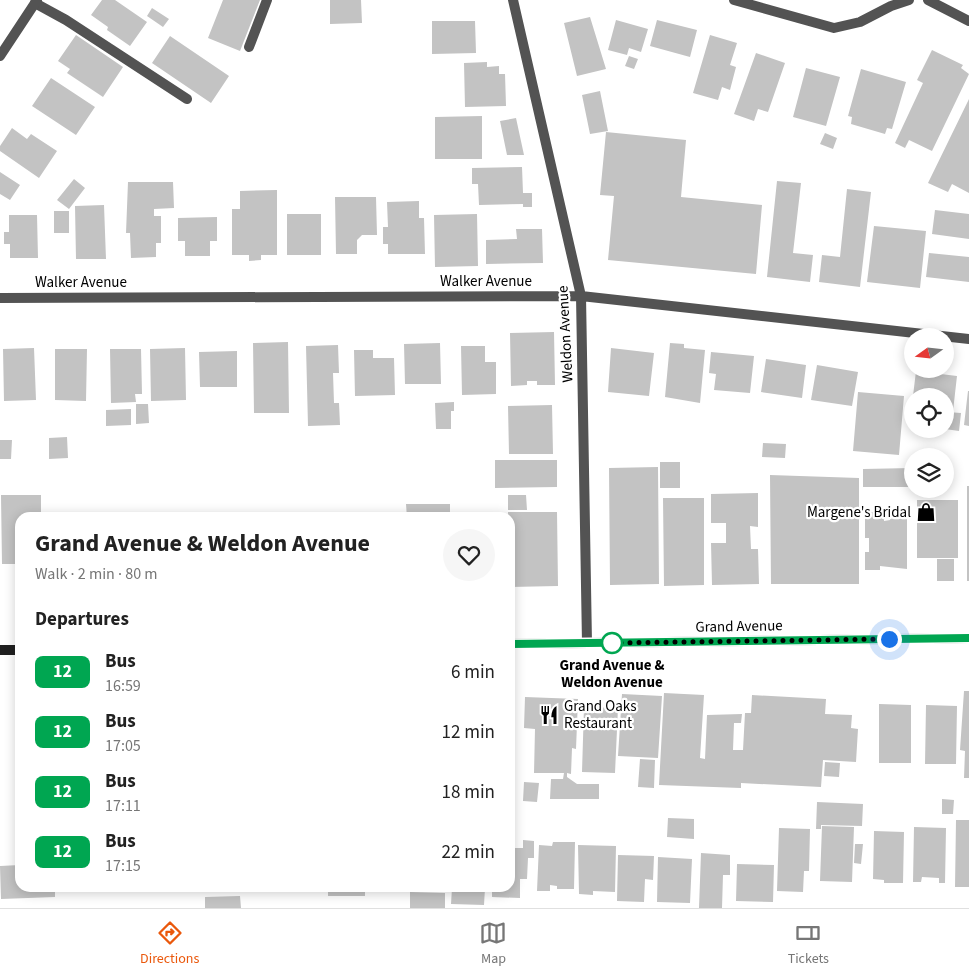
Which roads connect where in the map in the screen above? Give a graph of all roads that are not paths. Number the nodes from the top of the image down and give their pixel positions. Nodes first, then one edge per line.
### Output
1 (267, 0) edge
2 (514, 0) edge
3 (734, 0) edge
4 (909, 0) edge
5 (928, 0) edge
6 (36, 2) edge
7 (892, 3) edge
8 (969, 21) edge
9 (249, 47) dead end
10 (0, 56) edge
11 (187, 99) dead end
12 (581, 296) junction
13 (0, 298) edge
14 (969, 339) edge
15 (969, 638) edge
16 (587, 643) junction
17 (515, 644) edge
18 (0, 650) edge
19 (15, 650) edge

1 - 9 street
2 - 12 street, Weldon Avenue
3 - 7 street
4 - 7 street
5 - 8 street
6 - 10 street
6 - 11 street
12 - 13 street, Walker Avenue
12 - 14 street, Walker Avenue
12 - 16 street, Weldon Avenue
15 - 16 main road, Grand Avenue
16 - 17 main road, Grand Avenue
18 - 19 main road

